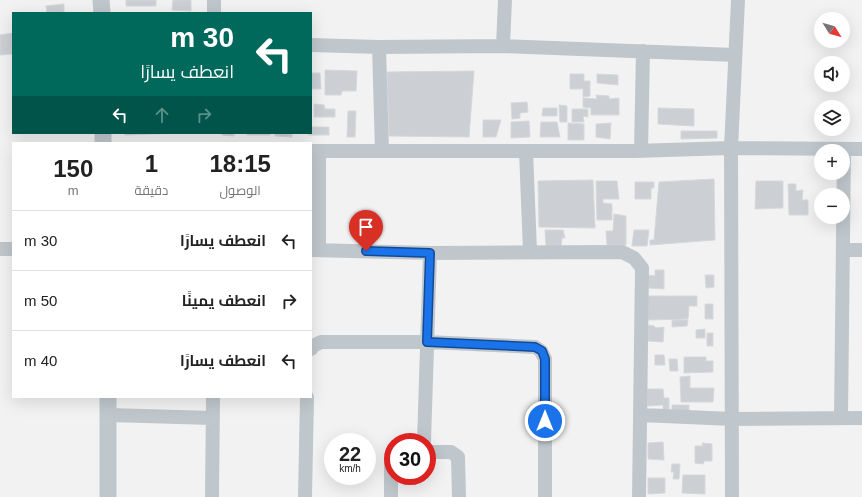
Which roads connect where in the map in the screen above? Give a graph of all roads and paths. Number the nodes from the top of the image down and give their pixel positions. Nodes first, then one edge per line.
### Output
1 (102, 0) edge
2 (214, 0) edge
3 (505, 0) edge
4 (738, 0) edge
5 (102, 12) edge
6 (214, 12) edge
7 (312, 45) edge
8 (503, 46) junction
9 (379, 47) junction
10 (643, 52) junction
11 (736, 55) junction
12 (731, 148) junction
13 (814, 149) edge
14 (850, 149) edge
15 (862, 149) edge
16 (315, 151) edge
17 (382, 151) junction
18 (526, 151) junction
19 (641, 151) junction
20 (844, 180) edge
21 (0, 249) edge
22 (12, 249) edge
23 (315, 249) edge
24 (843, 250) junction
25 (862, 250) edge
26 (530, 251) junction
27 (430, 253) junction
28 (427, 342) junction
29 (312, 348) edge
30 (108, 398) edge
31 (213, 398) edge
32 (308, 398) edge
33 (108, 415) junction
34 (641, 415) junction
35 (213, 418) junction
36 (842, 418) junction
37 (862, 418) edge
38 (732, 419) junction
39 (424, 433) edge
40 (436, 452) edge
41 (391, 485) edge
42 (108, 497) edge
43 (212, 497) edge
44 (305, 497) edge
45 (391, 497) edge
46 (459, 497) edge
47 (545, 497) edge
48 (639, 497) edge
49 (732, 497) edge

1 - 5 street
2 - 6 street
3 - 8 street
4 - 11 street
7 - 9 street
8 - 9 street
8 - 10 street
9 - 17 street
10 - 11 street
10 - 19 street
11 - 12 street
12 - 13 street
12 - 19 street
12 - 38 street
14 - 15 street
16 - 17 street
16 - 23 street
17 - 18 street
18 - 19 street
18 - 26 street
20 - 24 street
21 - 22 street
23 - 27 street
24 - 25 street
24 - 36 street
26 - 27 street
26 - 34 street
27 - 28 street
28 - 29 street
28 - 39 street
28 - 47 street
30 - 33 street
31 - 35 street
32 - 44 street
33 - 35 street
33 - 42 street
34 - 38 street
34 - 48 street
35 - 43 street
36 - 37 street
36 - 38 street
38 - 49 street
40 - 46 street
41 - 45 street

